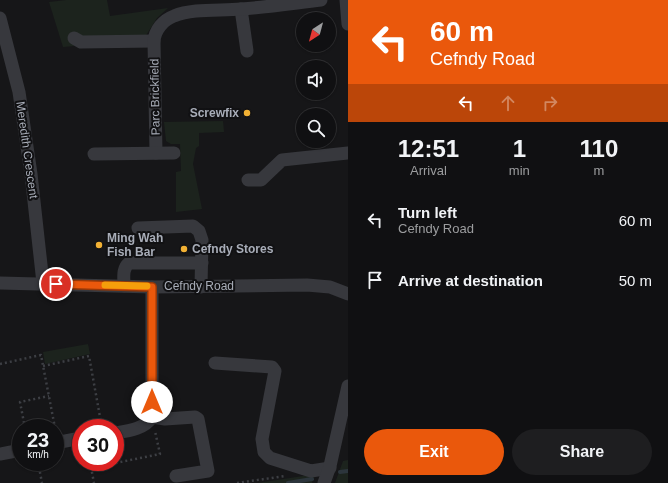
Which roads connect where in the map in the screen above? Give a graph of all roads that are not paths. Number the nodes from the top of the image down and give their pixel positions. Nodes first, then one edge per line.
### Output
1 (321, 0) edge
2 (346, 0) edge
3 (241, 9) junction
4 (0, 18) edge
5 (348, 24) edge
6 (74, 38) dead end
7 (154, 41) junction
8 (246, 50) dead end
9 (156, 153) junction
10 (174, 153) dead end
11 (348, 153) edge
12 (94, 154) dead end
13 (248, 180) dead end
14 (138, 228) dead end
15 (202, 263) junction
16 (0, 283) edge
17 (43, 283) junction
18 (124, 286) junction
19 (152, 287) junction
20 (201, 287) junction
21 (348, 294) edge
22 (216, 363) dead end
23 (348, 386) edge
24 (152, 417) junction
25 (124, 431) edge
26 (12, 452) edge
27 (0, 454) edge
28 (330, 468) junction
29 (176, 476) dead end
30 (324, 483) edge

1 - 3 street, Parc Brickfield
2 - 5 street
3 - 7 street, Parc Brickfield
3 - 8 street
4 - 17 street, Meredith Crescent
6 - 7 street, Parc Brickfield
7 - 9 street, Parc Brickfield
9 - 10 street, Parc Brickfield
9 - 12 street, Parc Brickfield
11 - 13 street
14 - 15 street
15 - 18 street
15 - 20 street
16 - 17 street, Cefndy Road
17 - 18 street, Cefndy Road
18 - 19 street, Cefndy Road
19 - 20 street, Cefndy Road
19 - 24 street
20 - 21 street, Cefndy Road
22 - 28 street
23 - 28 street
24 - 25 street
24 - 29 street
26 - 27 street
28 - 30 street

